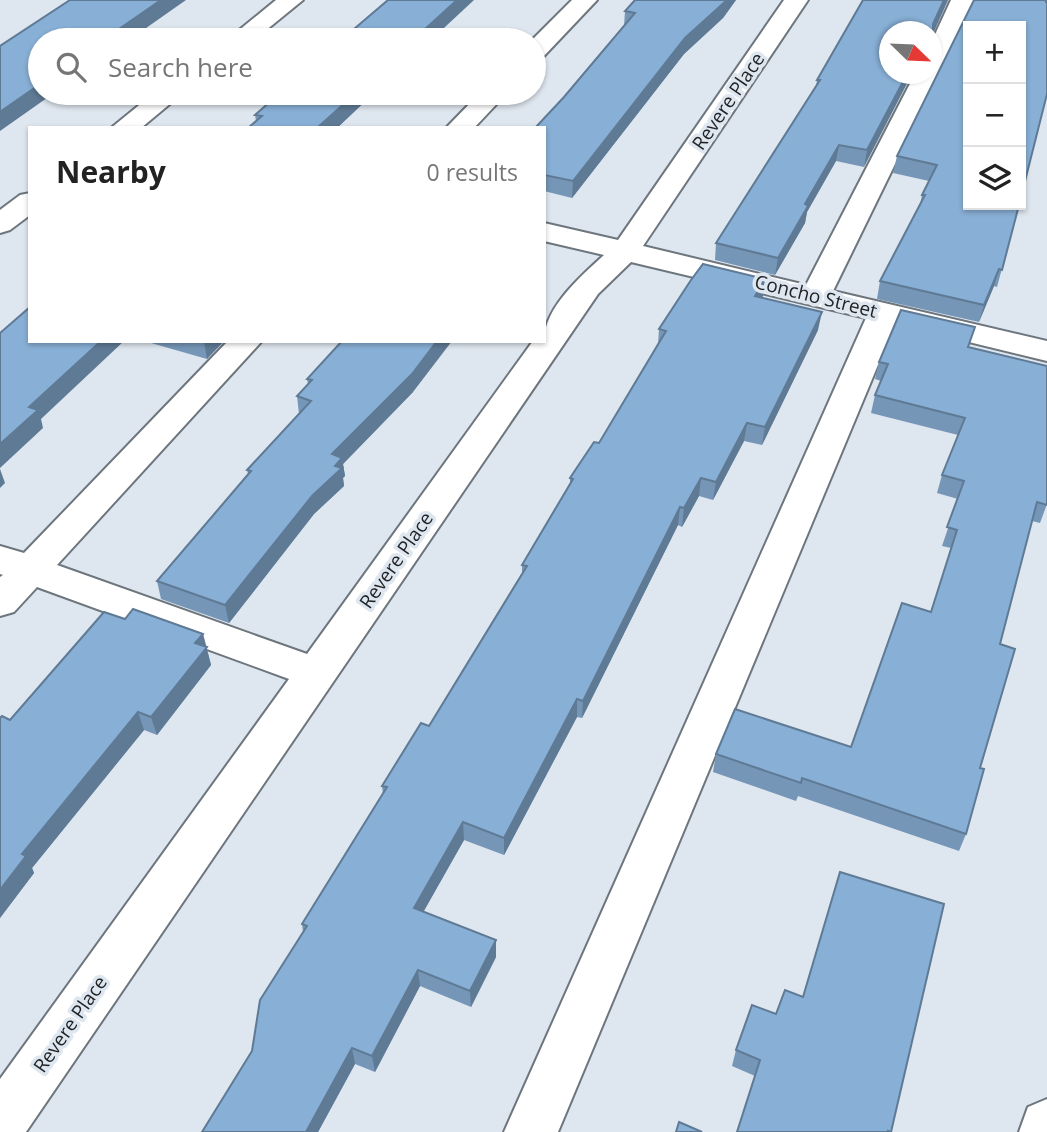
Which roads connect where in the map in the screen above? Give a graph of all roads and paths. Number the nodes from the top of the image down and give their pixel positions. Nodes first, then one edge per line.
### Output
1 (291, 0) edge
2 (585, 0) edge
3 (796, 0) edge
4 (962, 0) edge
5 (255, 28) edge
6 (546, 40) edge
7 (942, 44) edge
8 (923, 84) edge
9 (154, 105) edge
10 (482, 105) edge
11 (127, 126) edge
12 (461, 126) edge
13 (28, 203) edge
14 (0, 224) edge
15 (546, 232) edge
16 (626, 250) junction
17 (816, 296) junction
18 (884, 312) junction
19 (244, 343) edge
20 (1047, 351) edge
21 (15, 564) edge
22 (0, 602) edge
23 (316, 673) junction
24 (0, 1124) edge
25 (1047, 1126) edge
26 (531, 1132) edge
27 (1046, 1132) edge

1 - 5 street
2 - 6 street
3 - 16 street, Revere Place
4 - 7 street
8 - 17 street
9 - 11 street
10 - 12 street
13 - 14 street
15 - 16 street, Concho Street
16 - 17 street, Concho Street
16 - 23 street, Revere Place
17 - 18 street, Concho Street
18 - 20 street, Concho Street
18 - 26 street
19 - 21 street
21 - 22 street
21 - 23 street
23 - 24 street, Revere Place
25 - 27 street

